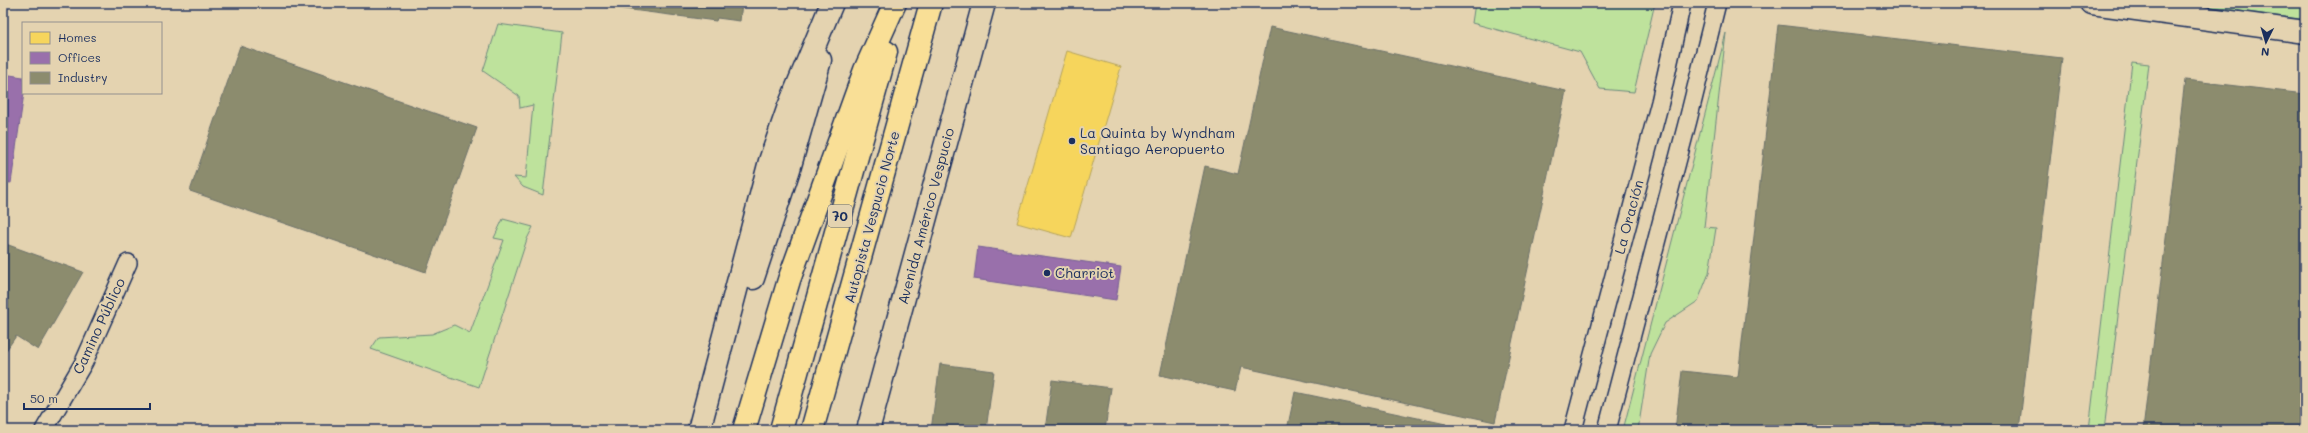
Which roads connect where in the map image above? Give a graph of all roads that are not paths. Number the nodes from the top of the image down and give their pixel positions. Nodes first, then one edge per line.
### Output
1 (833, 3) edge
2 (895, 3) edge
3 (899, 3) edge
4 (931, 3) edge
5 (984, 3) edge
6 (1682, 3) edge
7 (1717, 3) edge
8 (2092, 3) edge
9 (2305, 32) edge
10 (128, 263) dead end
11 (44, 430) edge
12 (699, 430) edge
13 (744, 430) edge
14 (781, 430) edge
15 (812, 430) edge
16 (868, 430) edge
17 (1573, 430) edge
18 (1607, 430) edge

1 - 12 street
2 - 13 highway
3 - 14 highway, 70
4 - 15 highway, Autopista Vespucio Norte / 70
5 - 16 street, Avenida Américo Vespucio
6 - 17 street, La Oración
7 - 18 street
8 - 9 street
10 - 11 street, Camino Público

